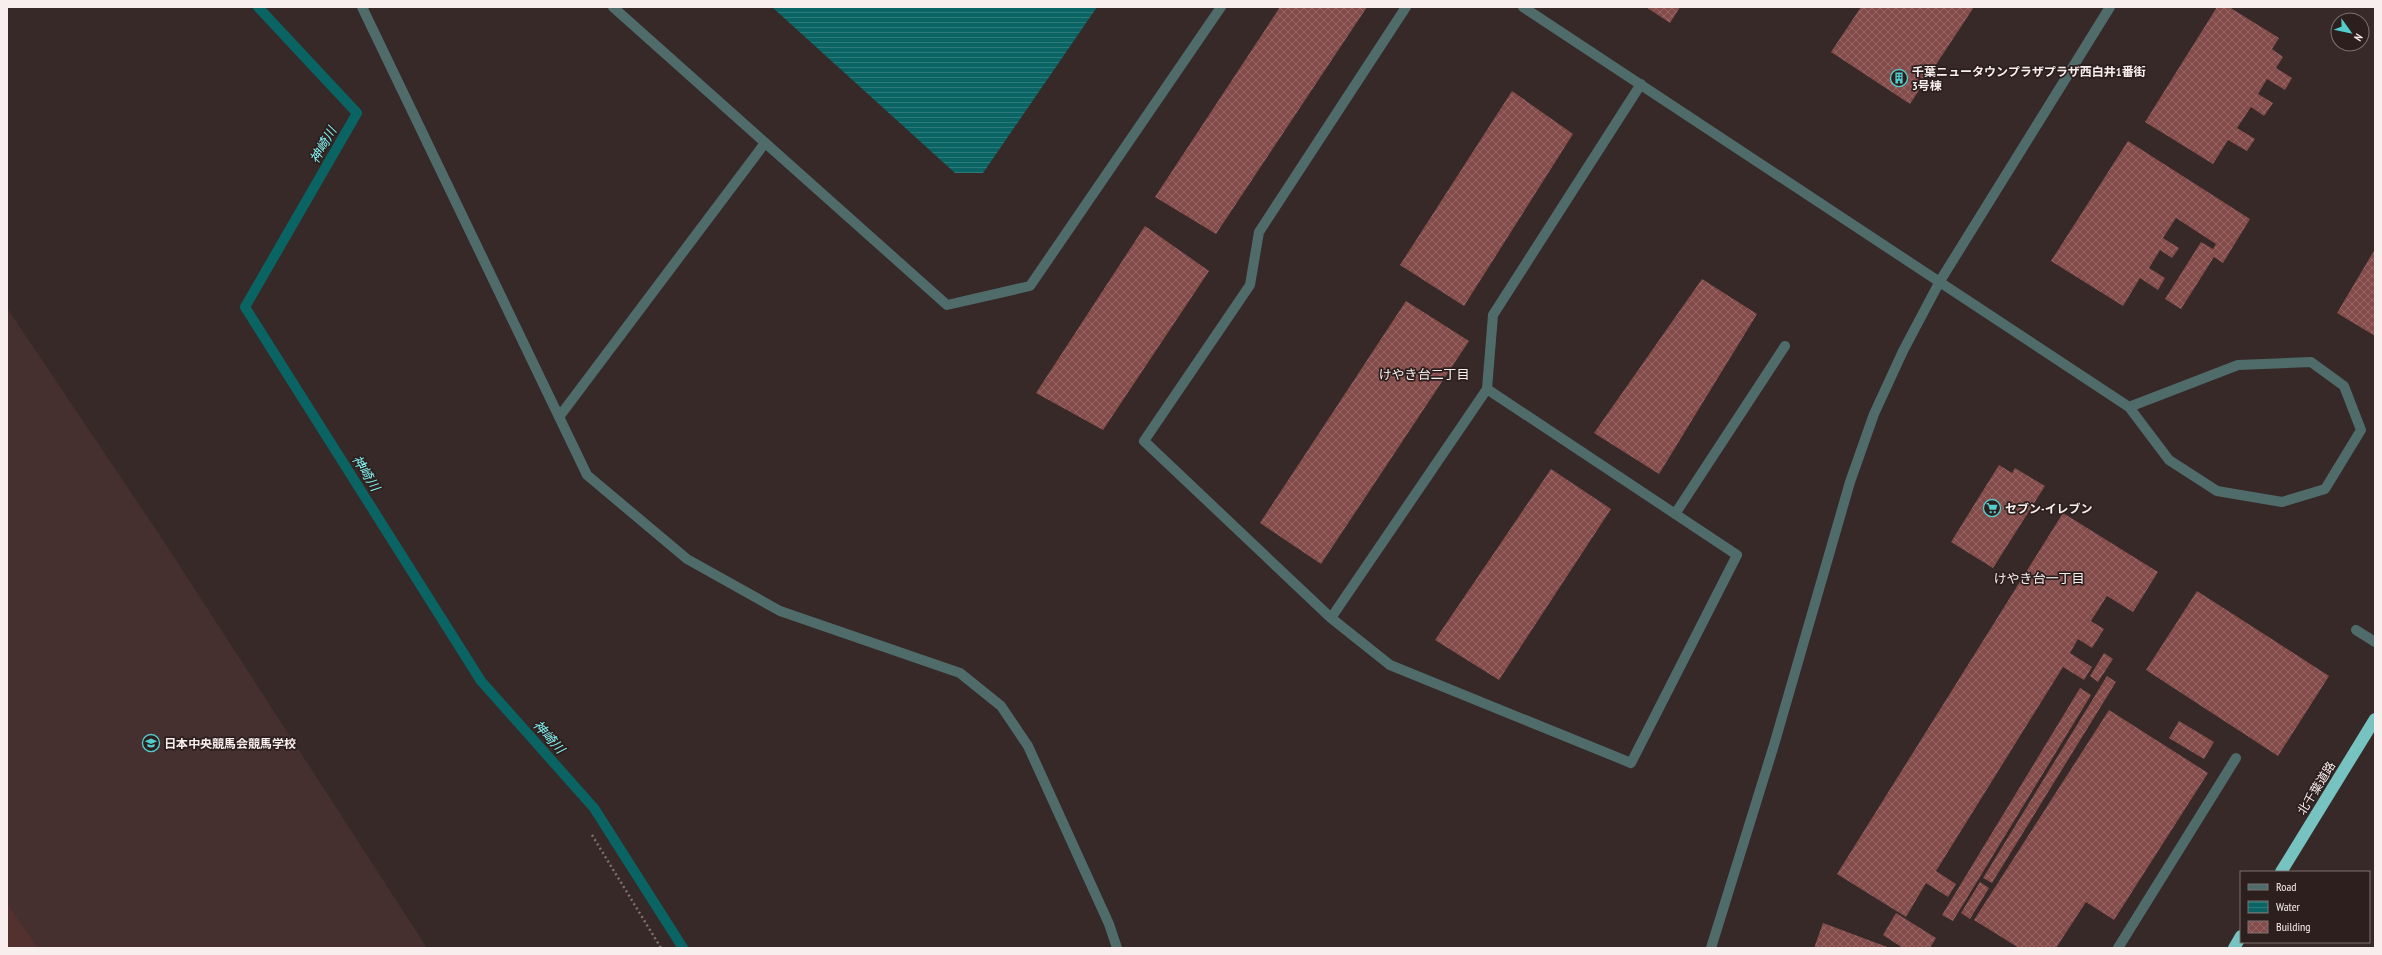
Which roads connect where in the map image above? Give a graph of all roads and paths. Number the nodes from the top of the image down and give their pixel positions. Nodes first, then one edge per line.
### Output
1 (362, 7) edge
2 (613, 7) edge
3 (1221, 7) edge
4 (1406, 7) edge
5 (1523, 7) edge
6 (2110, 7) edge
7 (1641, 84) junction
8 (765, 143) junction
9 (1940, 281) junction
10 (1785, 346) dead end
11 (1487, 390) junction
12 (2130, 407) junction
13 (559, 417) junction
14 (1675, 514) junction
15 (1331, 618) junction
16 (2356, 630) dead end
17 (2375, 642) edge
18 (2375, 718) edge
19 (2236, 758) dead end
20 (592, 835) dead end
21 (2282, 871) edge
22 (2240, 938) edge
23 (661, 948) edge
24 (1117, 948) edge
25 (1711, 948) edge
26 (2118, 948) edge
27 (2234, 948) edge

1 - 13 street
2 - 8 street
3 - 8 street
4 - 15 street
5 - 7 street
6 - 9 street
7 - 9 street
7 - 11 street
8 - 13 street
9 - 12 street
9 - 25 street
10 - 14 street
11 - 14 street
11 - 15 street
12 - 12 street
13 - 24 street
14 - 15 street
16 - 17 street
18 - 21 highway, 北千葉道路
19 - 26 street
20 - 23 path
22 - 27 highway

